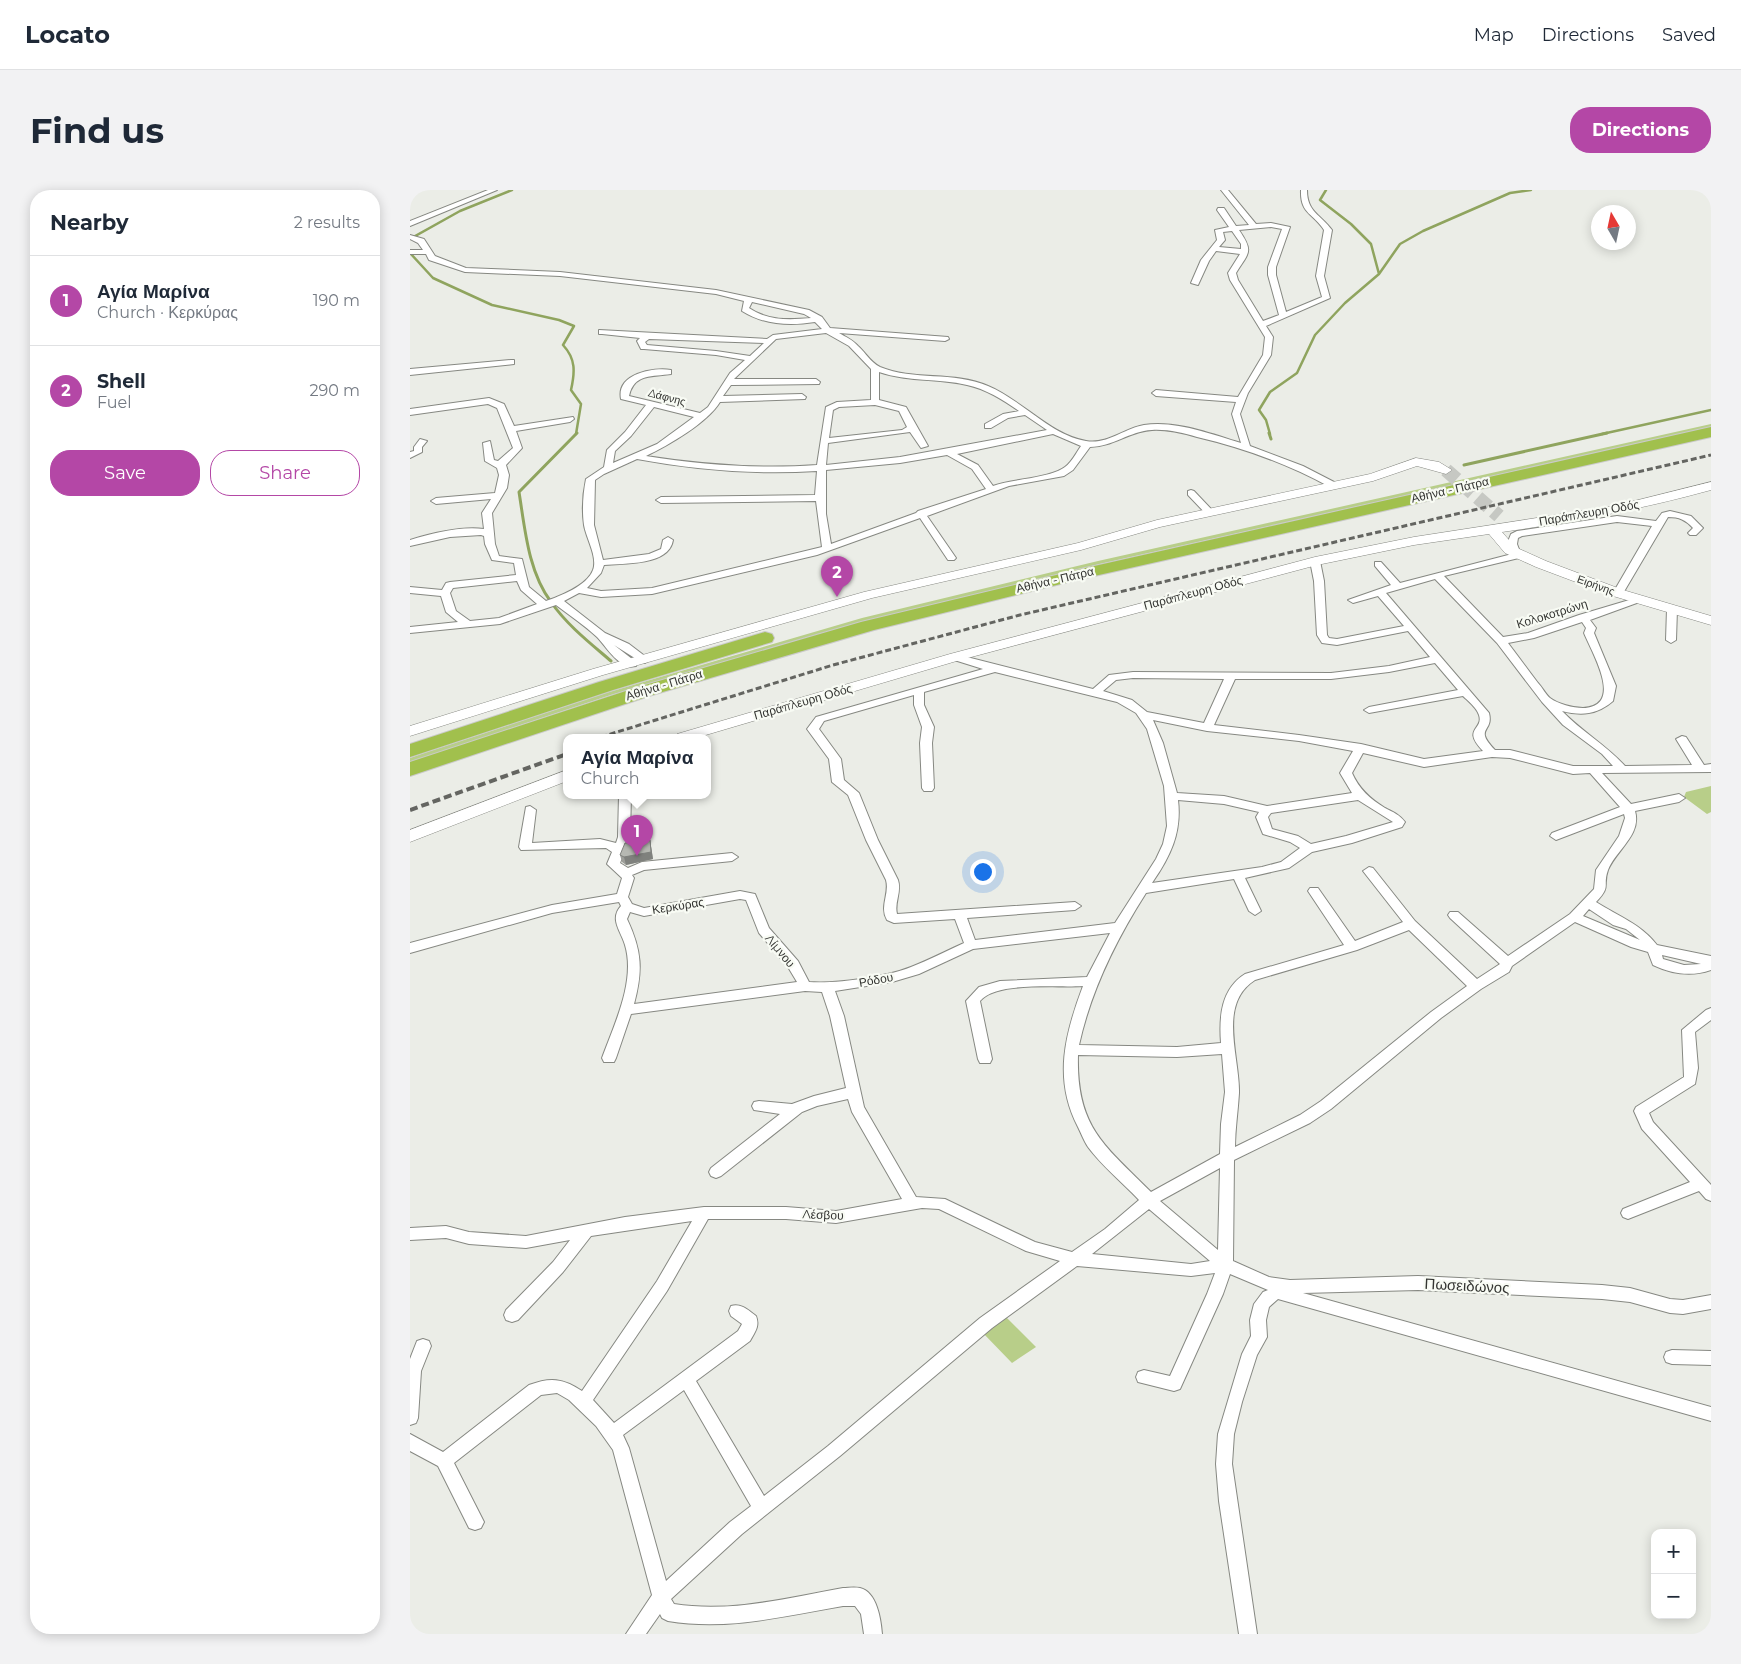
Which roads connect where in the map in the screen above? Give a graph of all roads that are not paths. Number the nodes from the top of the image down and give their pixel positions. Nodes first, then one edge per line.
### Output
1 (494, 190) edge
2 (1224, 190) edge
3 (1304, 190) edge
4 (1221, 210) dead end
5 (410, 224) edge
6 (1254, 226) junction
7 (1236, 228) junction
8 (410, 237) edge
9 (1214, 249) junction
10 (410, 252) edge
11 (427, 252) junction
12 (1245, 252) junction
13 (1195, 283) dead end
14 (749, 299) junction
15 (1283, 315) junction
16 (819, 319) junction
17 (1262, 325) junction
18 (828, 330) junction
19 (602, 332) dead end
20 (647, 336) junction
21 (945, 339) dead end
22 (769, 341) junction
23 (751, 359) junction
24 (511, 362) dead end
25 (875, 368) junction
26 (410, 372) edge
27 (668, 372) dead end
28 (900, 374) junction
29 (729, 382) junction
30 (816, 382) dead end
31 (876, 386) junction
32 (1156, 393) dead end
33 (802, 397) dead end
34 (719, 399) junction
35 (1240, 400) junction
36 (875, 402) junction
37 (652, 404) junction
38 (410, 412) edge
39 (1024, 413) junction
40 (702, 416) junction
41 (570, 419) dead end
42 (1711, 419) edge
43 (988, 426) dead end
44 (912, 428) junction
45 (512, 429) junction
46 (1056, 431) junction
47 (1711, 432) edge
48 (424, 441) dead end
49 (824, 441) junction
50 (487, 443) dead end
51 (1087, 444) junction
52 (924, 446) dead end
53 (1246, 446) junction
54 (950, 453) junction
55 (410, 455) edge
56 (638, 457) junction
57 (501, 466) junction
58 (820, 468) junction
59 (608, 469) junction
60 (1446, 470) tunnel mouth
61 (1333, 486) junction
62 (1711, 486) edge
63 (992, 491) junction
64 (1191, 493) dead end
65 (500, 495) junction
66 (820, 498) junction
67 (662, 500) dead end
68 (436, 501) dead end
69 (921, 513) junction
70 (1210, 513) junction
71 (1498, 516) tunnel mouth
72 (1658, 524) junction
73 (1510, 526) junction
74 (1492, 529) junction
75 (1694, 533) dead end
76 (489, 534) junction
77 (668, 540) dead end
78 (410, 542) edge
79 (827, 549) junction
80 (1518, 554) junction
81 (951, 558) dead end
82 (1315, 561) junction
83 (599, 563) junction
84 (1378, 564) dead end
85 (1437, 575) junction
86 (521, 578) junction
87 (1398, 587) junction
88 (410, 590) edge
89 (579, 590) junction
90 (1380, 592) junction
91 (445, 593) junction
92 (1618, 593) junction
93 (1353, 600) dead end
94 (1640, 600) junction
95 (557, 601) junction
96 (544, 605) junction
97 (1672, 608) junction
98 (1583, 617) junction
99 (1711, 621) edge
100 (469, 625) junction
101 (1410, 628) junction
102 (410, 630) edge
103 (1671, 640) dead end
104 (1501, 642) junction
105 (955, 657) junction
106 (1437, 659) junction
107 (639, 662) junction
108 (992, 669) junction
109 (1231, 676) junction
110 (919, 690) junction
111 (1465, 692) junction
112 (1094, 694) junction
113 (1546, 700) junction
114 (1369, 710) dead end
115 (1145, 715) junction
116 (414, 728) edge
117 (1207, 728) junction
118 (693, 734) edge
119 (1682, 739) dead end
120 (1361, 748) junction
121 (410, 751) edge
122 (1492, 753) junction
123 (1705, 768) edge
124 (410, 769) edge
125 (1623, 770) junction
126 (1594, 771) junction
127 (563, 777) edge
128 (928, 788) dead end
129 (1171, 796) junction
130 (1360, 796) junction
131 (1679, 798) dead end
132 (625, 799) edge
133 (1628, 808) junction
134 (530, 810) dead end
135 (1267, 810) junction
136 (410, 836) edge
137 (1556, 836) dead end
138 (1308, 849) junction
139 (617, 850) junction
140 (732, 857) dead end
141 (1369, 870) dead end
142 (626, 873) junction
143 (1238, 875) junction
144 (1142, 889) junction
145 (1314, 891) dead end
146 (740, 895) joint
147 (625, 902) junction
148 (1588, 903) junction
149 (1075, 906) dead end
150 (1255, 911) dead end
151 (1454, 914) dead end
152 (960, 916) junction
153 (1574, 917) junction
154 (1411, 924) junction
155 (1120, 927) junction
156 (971, 945) junction
157 (1352, 947) junction
158 (410, 948) edge
159 (1653, 949) junction
160 (1711, 962) edge
161 (1506, 963) junction
162 (1091, 981) junction
163 (805, 986) junction
164 (1476, 986) junction
165 (827, 988) junction
166 (626, 1010) junction
167 (1711, 1013) edge
168 (1229, 1048) junction
169 (1070, 1050) junction
170 (609, 1058) dead end
171 (985, 1059) dead end
172 (853, 1092) junction
173 (759, 1106) dead end
174 (793, 1110) junction
175 (1229, 1156) junction
176 (716, 1172) dead end
177 (1706, 1190) edge
178 (1149, 1200) junction
179 (910, 1202) junction
180 (1628, 1213) dead end
181 (704, 1214) junction
182 (586, 1231) junction
183 (410, 1235) edge
184 (1076, 1259) junction
185 (1225, 1264) junction
186 (1283, 1289) junction
187 (1711, 1302) edge
188 (737, 1310) dead end
189 (512, 1315) dead end
190 (423, 1346) dead end
191 (1672, 1357) dead end
192 (1711, 1358) edge
193 (1144, 1377) dead end
194 (686, 1379) junction
195 (583, 1402) junction
196 (1711, 1414) edge
197 (410, 1418) edge
198 (613, 1433) junction
199 (410, 1442) edge
200 (444, 1461) junction
201 (762, 1508) junction
202 (475, 1522) dead end
203 (660, 1598) junction
204 (635, 1634) edge
205 (873, 1634) edge
206 (1248, 1634) edge

1 - 5 street
2 - 6 street
3 - 15 street
4 - 7 street
6 - 7 street
6 - 15 street
7 - 9 street
7 - 12 street
8 - 11 street
9 - 12 street
9 - 13 street
10 - 11 street
11 - 14 street
12 - 17 street
14 - 16 street
14 - 16 street
15 - 17 street
16 - 18 street
17 - 35 street
18 - 21 street
18 - 22 street
18 - 25 street
19 - 20 street
20 - 22 street
20 - 23 street
22 - 23 street
23 - 29 street
24 - 26 street
25 - 28 street
25 - 31 street
27 - 37 street, Δάφνης
28 - 31 street
28 - 39 street
29 - 30 street
29 - 34 street
31 - 36 street
32 - 35 street
33 - 34 street
34 - 40 street
35 - 53 street
36 - 44 street
36 - 49 street
37 - 40 street, Δάφνης
37 - 59 street
38 - 45 street
39 - 43 street
39 - 46 street
40 - 56 street
41 - 45 street
42 - 121 highway, Αθήνα - Πάτρα
44 - 49 street
44 - 52 street
45 - 57 street
46 - 51 street
46 - 54 street
47 - 124 highway, Αθήνα - Πάτρα
48 - 55 street
49 - 58 street
50 - 57 street
51 - 53 street
51 - 63 street
53 - 61 street
54 - 58 street
54 - 63 street
56 - 58 street
56 - 59 street
57 - 65 street
58 - 66 street
59 - 83 street
60 - 61 street
61 - 70 street
62 - 73 street, Παράπλευρη Οδός
63 - 69 street
64 - 70 street
65 - 68 street
65 - 76 street
66 - 67 street
66 - 79 street
69 - 79 street
69 - 81 street
70 - 107 street
71 - 73 street
72 - 75 street
72 - 80 street
72 - 92 street
73 - 74 street, Παράπλευρη Οδός
74 - 80 street, Ειρήνης
74 - 82 street, Παράπλευρη Οδός
76 - 78 street
76 - 86 street
77 - 83 street
79 - 89 street
80 - 85 street
80 - 92 street, Ειρήνης
82 - 101 street
82 - 105 street, Παράπλευρη Οδός
83 - 89 street
84 - 87 street
85 - 87 street
85 - 104 street
86 - 91 street
86 - 96 street
87 - 90 street
88 - 91 street
89 - 95 street
90 - 93 street
90 - 101 street
91 - 100 street
92 - 94 street, Ειρήνης
94 - 97 street, Ειρήνης
94 - 98 street, Κολοκοτρώνη
95 - 96 street
95 - 107 street
96 - 100 street
97 - 99 street, Ειρήνης
97 - 103 street
98 - 104 street, Κολοκοτρώνη
98 - 113 street
100 - 102 street
101 - 106 street
104 - 113 street
105 - 108 street
105 - 118 street, Παράπλευρη Οδός
106 - 109 street
106 - 111 street
107 - 116 street
108 - 110 street
108 - 112 street
109 - 112 street
109 - 117 street
110 - 128 street
110 - 152 street
111 - 114 street
111 - 122 street
112 - 115 street
113 - 125 street
115 - 117 street
115 - 129 street, Πωσειδώνος
117 - 120 street
119 - 123 street
120 - 122 street
120 - 130 street
122 - 126 street
123 - 125 street
125 - 126 street
126 - 133 street
127 - 136 street
129 - 135 street
129 - 144 street, Πωσειδώνος
130 - 135 street
130 - 138 street
131 - 133 street
132 - 139 street
133 - 137 street
133 - 148 street
134 - 139 street
135 - 138 street
138 - 143 street
139 - 142 street
140 - 142 street
141 - 154 street
142 - 147 street
143 - 144 street
143 - 150 street
144 - 155 street, Πωσειδώνος
145 - 157 street
146 - 147 street, Κερκύρας
146 - 163 street, Λίμνου
147 - 158 street, Κερκύρας
147 - 166 street
148 - 153 street
148 - 159 street
149 - 152 street
151 - 161 street
152 - 156 street
153 - 159 street
153 - 161 street
154 - 157 street
154 - 164 street
155 - 156 street, Ρόδου
155 - 162 street, Πωσειδώνος
156 - 165 street, Ρόδου
157 - 168 street
159 - 160 street
161 - 164 street
162 - 169 street, Πωσειδώνος
162 - 171 street
163 - 165 street, Ρόδου
163 - 166 street, Ρόδου
164 - 175 street
165 - 172 street
166 - 170 street
167 - 177 street
168 - 169 street
168 - 175 street
169 - 178 street, Πωσειδώνος
172 - 174 street
172 - 179 street
173 - 174 street
174 - 176 street
175 - 178 street
175 - 185 street
177 - 180 street
178 - 184 street
178 - 185 street, Πωσειδώνος
179 - 181 street, Λέσβου
179 - 184 street, Λέσβου
181 - 182 street, Λέσβου
181 - 195 street
182 - 183 street, Λέσβου
182 - 189 street
184 - 185 street, Λέσβου
184 - 201 street
185 - 186 street, Πωσειδώνος
185 - 193 street
186 - 187 street, Πωσειδώνος
186 - 196 street
186 - 206 street
188 - 194 street
190 - 197 street
191 - 192 street
194 - 198 street
194 - 201 street
195 - 198 street
195 - 200 street
198 - 203 street
199 - 200 street
200 - 202 street
201 - 203 street
203 - 204 street
203 - 205 street

